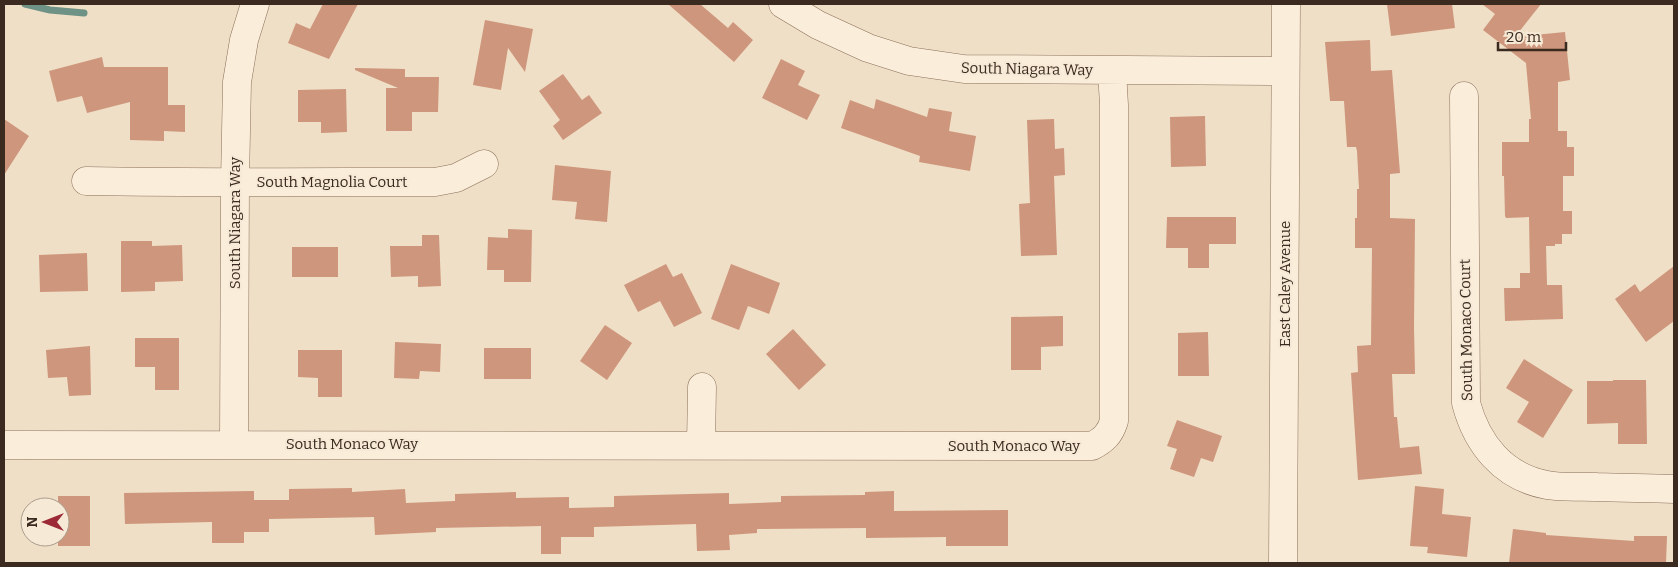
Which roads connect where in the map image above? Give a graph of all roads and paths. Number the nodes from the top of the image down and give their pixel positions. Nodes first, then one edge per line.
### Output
1 (255, 4) edge
2 (783, 4) edge
3 (1286, 4) edge
4 (1112, 71) junction
5 (1285, 71) junction
6 (1464, 96) dead end
7 (484, 164) dead end
8 (86, 181) dead end
9 (235, 182) junction
10 (702, 387) dead end
11 (234, 444) junction
12 (4, 445) edge
13 (700, 445) junction
14 (1674, 489) edge
15 (1283, 563) edge

1 - 9 street, South Niagara Way
2 - 4 street, South Niagara Way
3 - 5 street, East Caley Avenue
4 - 5 street, South Niagara Way
4 - 13 street, South Monaco Way
5 - 15 street, East Caley Avenue
6 - 14 street, South Monaco Court
7 - 9 street, South Magnolia Court
8 - 9 street, South Magnolia Court
9 - 11 street, South Niagara Way
10 - 13 street
11 - 12 street, South Monaco Way
11 - 13 street, South Monaco Way

